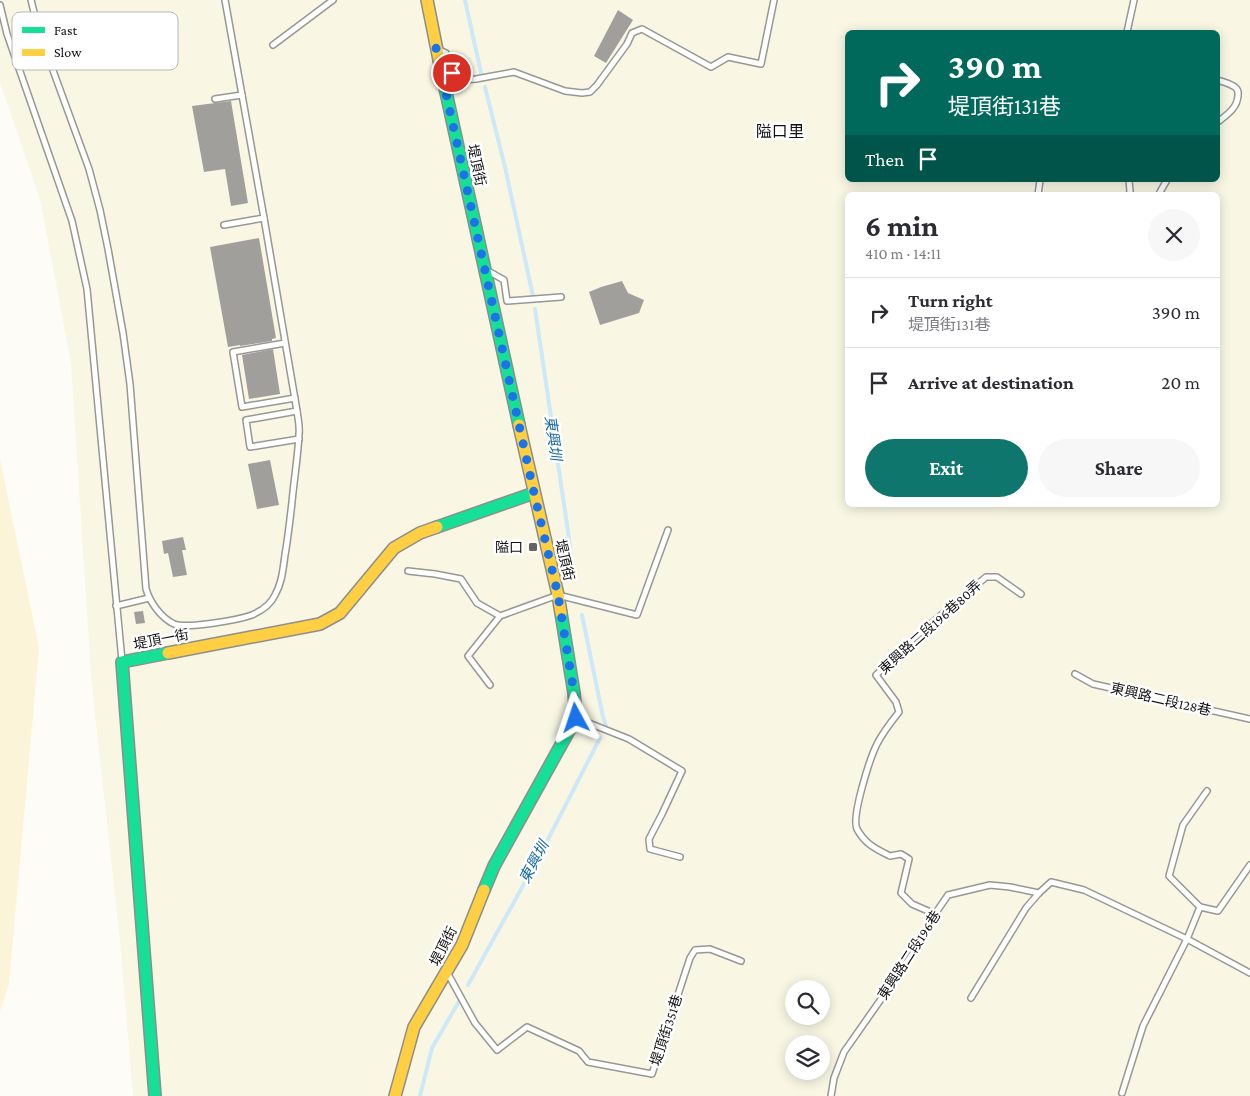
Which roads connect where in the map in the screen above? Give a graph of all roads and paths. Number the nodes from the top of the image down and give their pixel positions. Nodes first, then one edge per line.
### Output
1 (225, 0) edge
2 (333, 0) edge
3 (428, 0) edge
4 (774, 0) edge
5 (1134, 0) edge
6 (0, 6) edge
7 (1127, 30) edge
8 (273, 45) dead end
9 (12, 48) edge
10 (436, 48) junction
11 (20, 70) edge
12 (53, 70) edge
13 (1220, 81) edge
14 (242, 95) junction
15 (215, 99) dead end
16 (1220, 121) edge
17 (1166, 182) edge
18 (1160, 192) dead end
19 (264, 218) junction
20 (224, 225) dead end
21 (485, 269) junction
22 (561, 297) dead end
23 (285, 343) junction
24 (295, 398) junction
25 (297, 411) junction
26 (299, 439) junction
27 (534, 493) junction
28 (668, 530) dead end
29 (408, 571) dead end
30 (1021, 594) dead end
31 (558, 595) junction
32 (149, 598) junction
33 (116, 606) junction
34 (500, 616) junction
35 (122, 662) junction
36 (1075, 674) dead end
37 (490, 685) dead end
38 (576, 718) junction
39 (1250, 719) edge
40 (1207, 791) dead end
41 (680, 857) dead end
42 (1250, 865) edge
43 (1039, 893) junction
44 (1200, 907) junction
45 (936, 914) junction
46 (1187, 939) junction
47 (741, 961) dead end
48 (447, 972) junction
49 (1250, 973) edge
50 (971, 998) dead end
51 (1122, 1093) dead end
52 (155, 1096) edge
53 (395, 1096) edge
54 (831, 1096) edge

1 - 14 lane
2 - 8 lane
3 - 10 street, 堤頂街
4 - 10 lane
5 - 7 lane
6 - 9 lane
10 - 21 street, 堤頂街
11 - 33 lane
12 - 32 lane
13 - 16 lane
14 - 15 lane
14 - 19 lane
17 - 18 lane
19 - 20 lane
19 - 23 lane
21 - 22 lane
21 - 27 street, 堤頂街
23 - 24 lane
23 - 24 lane
24 - 25 lane
25 - 26 lane
25 - 26 lane
26 - 32 lane
27 - 31 street, 堤頂街
27 - 35 street, 堤頂一街
28 - 31 lane
29 - 34 lane
30 - 45 lane, 東興路二段196巷80弄
31 - 34 lane
31 - 38 street, 堤頂街
32 - 33 lane
33 - 35 lane
34 - 37 lane
35 - 52 street, 堤頂一街
36 - 39 lane, 東興路二段128巷
38 - 41 lane
38 - 48 street, 堤頂街
40 - 44 lane
42 - 44 lane
43 - 45 lane, 東興路二段196巷
43 - 46 lane
43 - 50 lane
44 - 46 lane
45 - 54 lane, 東興路二段196巷
46 - 49 lane
46 - 51 lane
47 - 48 lane, 堤頂街351巷
48 - 53 street, 堤頂街

